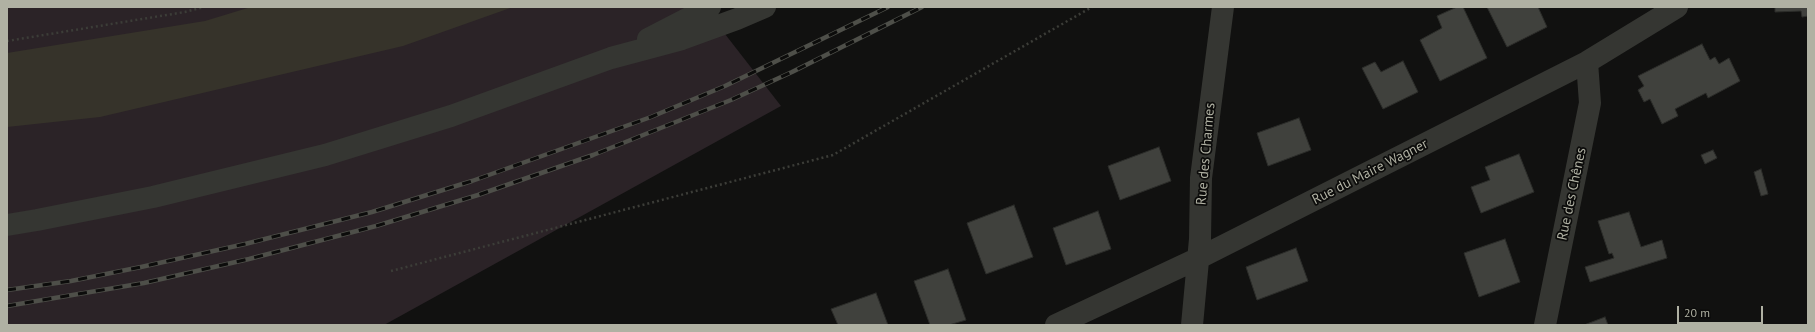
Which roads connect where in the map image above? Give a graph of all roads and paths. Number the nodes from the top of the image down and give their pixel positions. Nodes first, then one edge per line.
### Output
1 (204, 7) edge
2 (710, 7) edge
3 (765, 7) edge
4 (1092, 7) edge
5 (1223, 7) edge
6 (1677, 7) edge
7 (7, 41) edge
8 (611, 58) junction
9 (1587, 62) junction
10 (7, 225) edge
11 (1199, 258) junction
12 (391, 270) dead end
13 (1056, 325) edge
14 (1192, 325) edge
15 (1545, 325) edge

1 - 7 path
2 - 8 street
3 - 8 street
4 - 12 path
5 - 11 street, Rue des Charmes
6 - 9 street, Rue du Maire Wagner
8 - 10 street
9 - 11 street, Rue du Maire Wagner
9 - 15 street, Rue des Chênes
11 - 13 street, Rue du Maire Wagner
11 - 14 street, Rue des Charmes

